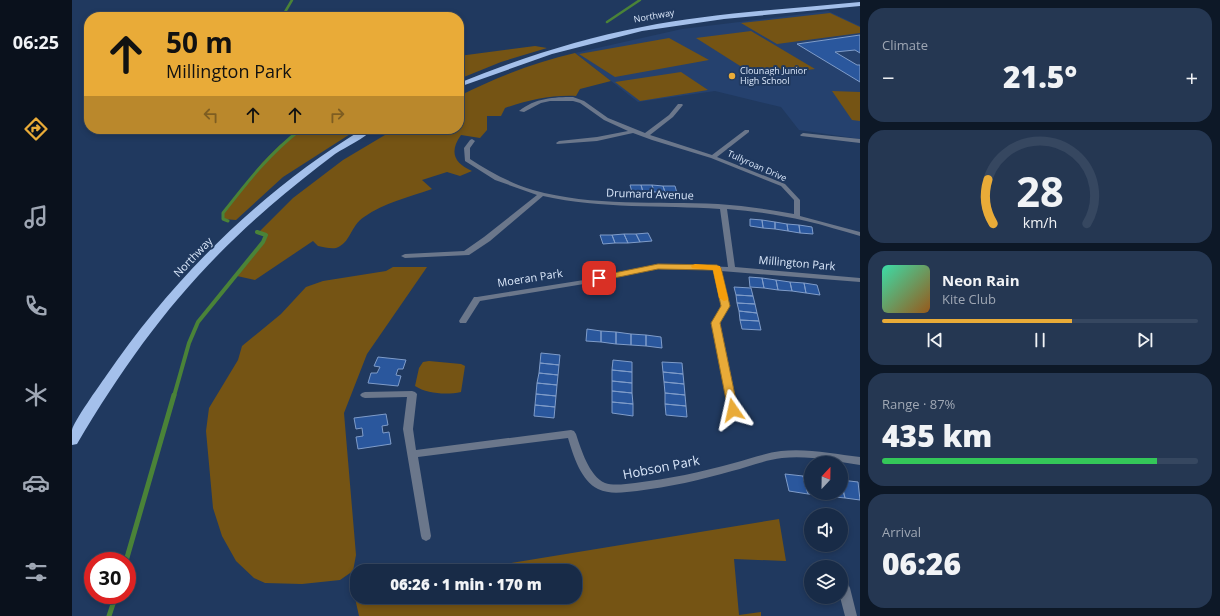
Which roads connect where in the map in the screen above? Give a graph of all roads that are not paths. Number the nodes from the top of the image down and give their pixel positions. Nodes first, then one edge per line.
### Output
1 (860, 4) edge
2 (464, 83) edge
3 (680, 105) dead end
4 (522, 111) dead end
5 (633, 131) junction
6 (747, 131) dead end
7 (362, 134) edge
8 (803, 135) dead end
9 (645, 136) junction
10 (472, 141) dead end
11 (860, 141) edge
12 (559, 143) dead end
13 (713, 156) junction
14 (541, 195) junction
15 (723, 207) junction
16 (797, 216) junction
17 (860, 234) edge
18 (405, 256) dead end
19 (717, 268) junction
20 (732, 269) junction
21 (860, 280) edge
22 (463, 321) dead end
23 (366, 395) dead end
24 (733, 410) dead end
25 (72, 440) edge
26 (412, 454) junction
27 (860, 462) edge
28 (426, 536) dead end
29 (848, 604) edge
30 (851, 616) edge

1 - 2 highway, Northway
3 - 9 street
4 - 5 street, Tullyroan Drive
5 - 9 street, Tullyroan Drive
5 - 12 street
6 - 13 street, Tullyroan Drive
7 - 25 highway, Northway
8 - 11 street
9 - 13 street, Tullyroan Drive
10 - 14 street, Drumard Avenue
13 - 16 street, Tullyroan Drive
14 - 15 street, Drumard Avenue
14 - 18 street
15 - 16 street, Drumard Avenue
15 - 20 street
16 - 17 street, Drumard Avenue
19 - 20 street, Moeran Park
19 - 22 street, Moeran Park
19 - 24 street
20 - 21 street, Millington Park
23 - 26 street
26 - 27 street, Hobson Park
26 - 28 street
29 - 30 street

